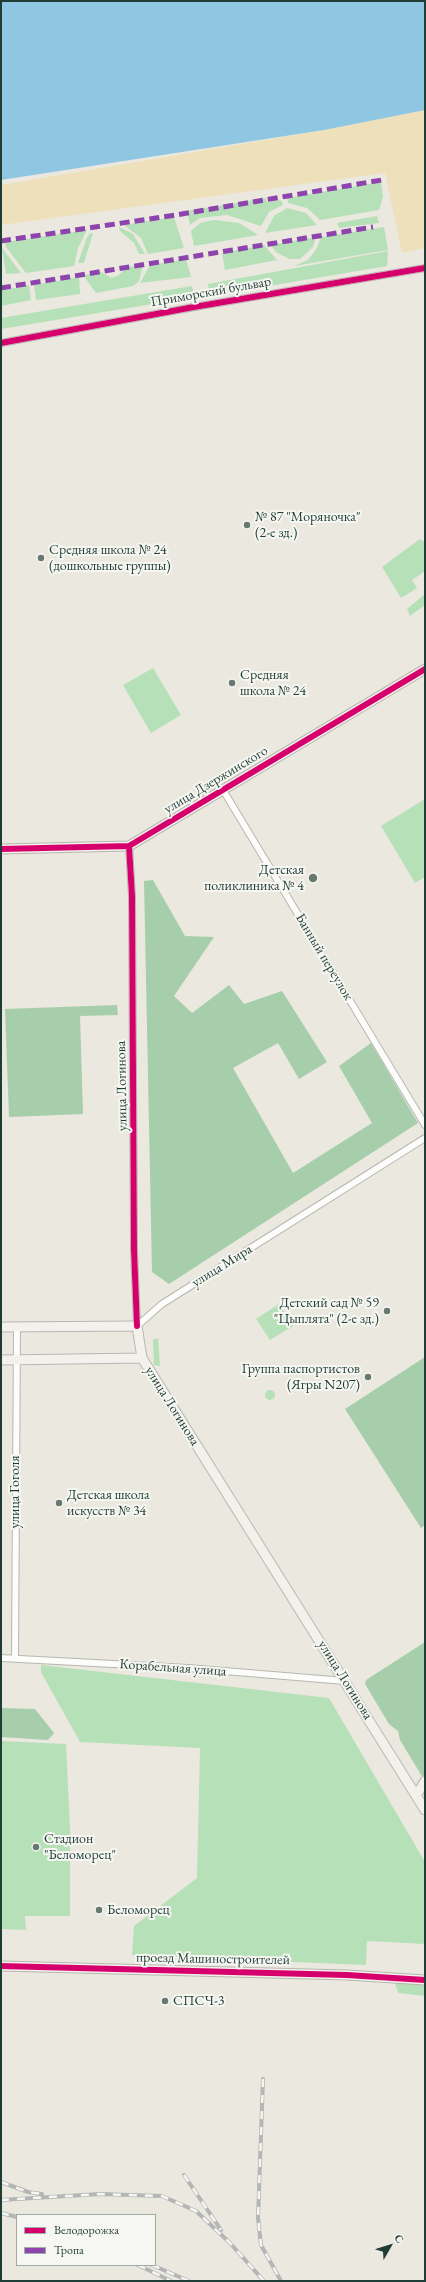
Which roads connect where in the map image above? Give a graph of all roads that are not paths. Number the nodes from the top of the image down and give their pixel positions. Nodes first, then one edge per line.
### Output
1 (425, 268) edge
2 (1, 343) edge
3 (425, 669) edge
4 (223, 790) junction
5 (129, 846) junction
6 (1, 849) edge
7 (425, 1125) edge
8 (425, 1138) edge
9 (137, 1326) junction
10 (1, 1327) edge
11 (17, 1327) junction
12 (142, 1358) junction
13 (1, 1360) edge
14 (16, 1360) junction
15 (1, 1658) edge
16 (15, 1658) junction
17 (345, 1681) junction
18 (425, 1781) edge
19 (417, 1794) junction
20 (425, 1808) edge
21 (1, 1966) edge
22 (425, 1980) edge

1 - 2 street, Приморский бульвар
3 - 4 street, улица Дзержинского
4 - 5 street, улица Дзержинского
4 - 7 street, Банный переулок
5 - 6 street, улица Дзержинского
5 - 9 street, улица Логинова
8 - 9 street, улица Мира
9 - 11 street
9 - 12 street, улица Логинова
10 - 11 street
11 - 14 street, улица Гоголя
12 - 14 street
12 - 17 street, улица Логинова
13 - 14 street
14 - 16 street, улица Гоголя
15 - 16 street, Корабельная улица
16 - 17 street, Корабельная улица
17 - 19 street, улица Логинова
18 - 19 street
19 - 20 street, улица Логинова
21 - 22 street, проезд Машиностроителей

